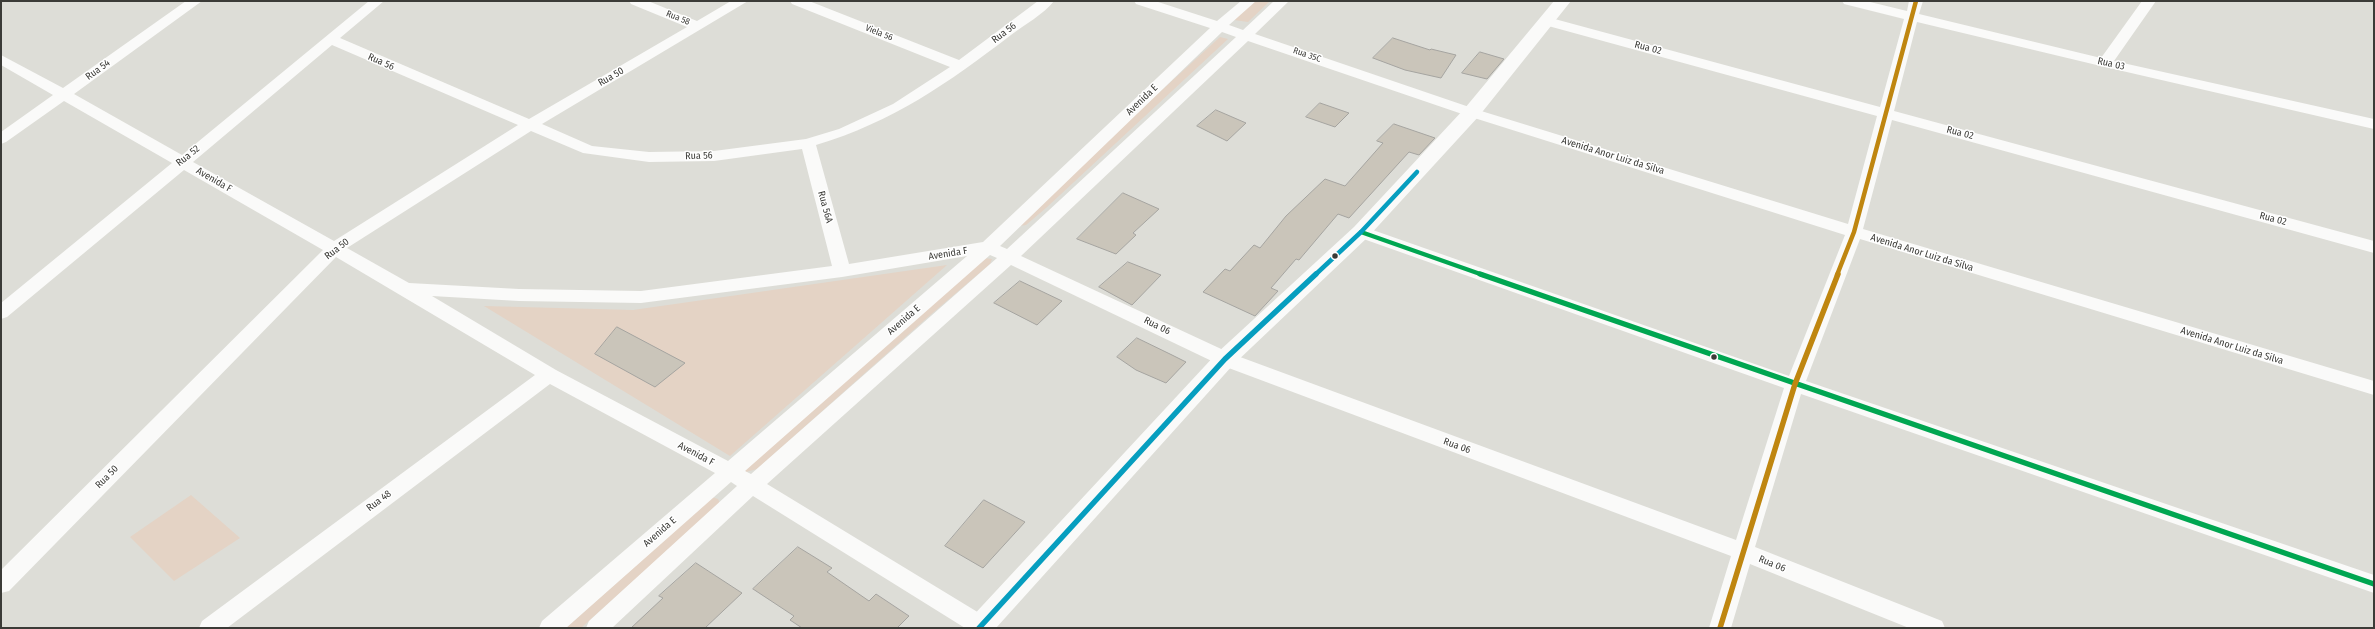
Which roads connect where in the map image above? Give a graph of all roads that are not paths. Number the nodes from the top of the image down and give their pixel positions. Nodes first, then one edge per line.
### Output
1 (195, 1) edge
2 (377, 1) edge
3 (636, 1) edge
4 (741, 1) edge
5 (797, 1) edge
6 (1047, 1) edge
7 (1141, 1) edge
8 (1249, 1) edge
9 (1282, 1) edge
10 (1563, 1) edge
11 (1849, 1) edge
12 (2149, 1) edge
13 (1914, 8) edge
14 (1546, 21) junction
15 (698, 26) junction
16 (1220, 26) junction
17 (1245, 34) junction
18 (332, 40) junction
19 (1, 59) edge
20 (2104, 63) junction
21 (961, 66) junction
22 (63, 95) junction
23 (1472, 112) junction
24 (1886, 112) junction
25 (2374, 124) edge
26 (528, 126) junction
27 (1, 139) edge
28 (808, 143) junction
29 (181, 162) junction
30 (1362, 232) junction
31 (1854, 232) junction
32 (988, 247) junction
33 (2374, 247) edge
34 (334, 248) junction
35 (1010, 256) junction
36 (842, 271) junction
37 (406, 289) junction
38 (1, 313) edge
39 (1225, 359) junction
40 (549, 374) junction
41 (1795, 384) junction
42 (2374, 388) edge
43 (729, 471) junction
44 (752, 486) junction
45 (1744, 552) junction
46 (1, 584) edge
47 (2374, 584) edge
48 (980, 627) edge
49 (210, 628) edge
50 (550, 628) edge
51 (597, 628) edge
52 (1720, 628) edge
53 (1934, 628) edge

1 - 22 street, Rua 54
2 - 18 street, Rua 52
3 - 15 street, Rua 58
4 - 15 street, Rua 50
5 - 21 street, Viela 56
6 - 21 street, Rua 56
7 - 16 street, Rua 35C
8 - 16 street, Avenida E
9 - 17 street
10 - 14 street
11 - 13 street, Rua 03
12 - 20 street
13 - 20 street, Rua 03
13 - 24 street
14 - 23 street
14 - 24 street, Rua 02
15 - 26 street, Rua 50
16 - 17 street, Rua 35C
16 - 32 street, Avenida E
17 - 23 street, Rua 35C
17 - 35 street
18 - 26 street, Rua 56
18 - 29 street, Rua 52
19 - 22 street, Avenida F
20 - 25 street, Rua 03
21 - 28 street, Rua 56
22 - 27 street, Rua 54
22 - 29 street, Avenida F
23 - 30 street
23 - 31 street, Avenida Anor Luiz da Silva
24 - 31 street
24 - 33 street, Rua 02
26 - 28 street, Rua 56
26 - 34 street, Rua 50
28 - 36 street, Rua 56A
29 - 34 street, Avenida F
29 - 38 street, Rua 52
30 - 39 street
30 - 41 street
31 - 41 street
31 - 42 street, Avenida Anor Luiz da Silva
32 - 35 street, Rua 06
32 - 36 street, Avenida F
32 - 43 street, Avenida E
34 - 37 street, Avenida F
34 - 46 street, Rua 50
35 - 39 street, Rua 06
35 - 44 street
36 - 37 street, Avenida F
37 - 40 street, Avenida F
39 - 45 street, Rua 06
39 - 48 street
40 - 43 street, Avenida F
40 - 49 street, Rua 48
41 - 45 street
41 - 47 street
43 - 44 street, Avenida F
43 - 50 street, Avenida E
44 - 48 street, Avenida F
44 - 51 street
45 - 52 street
45 - 53 street, Rua 06

